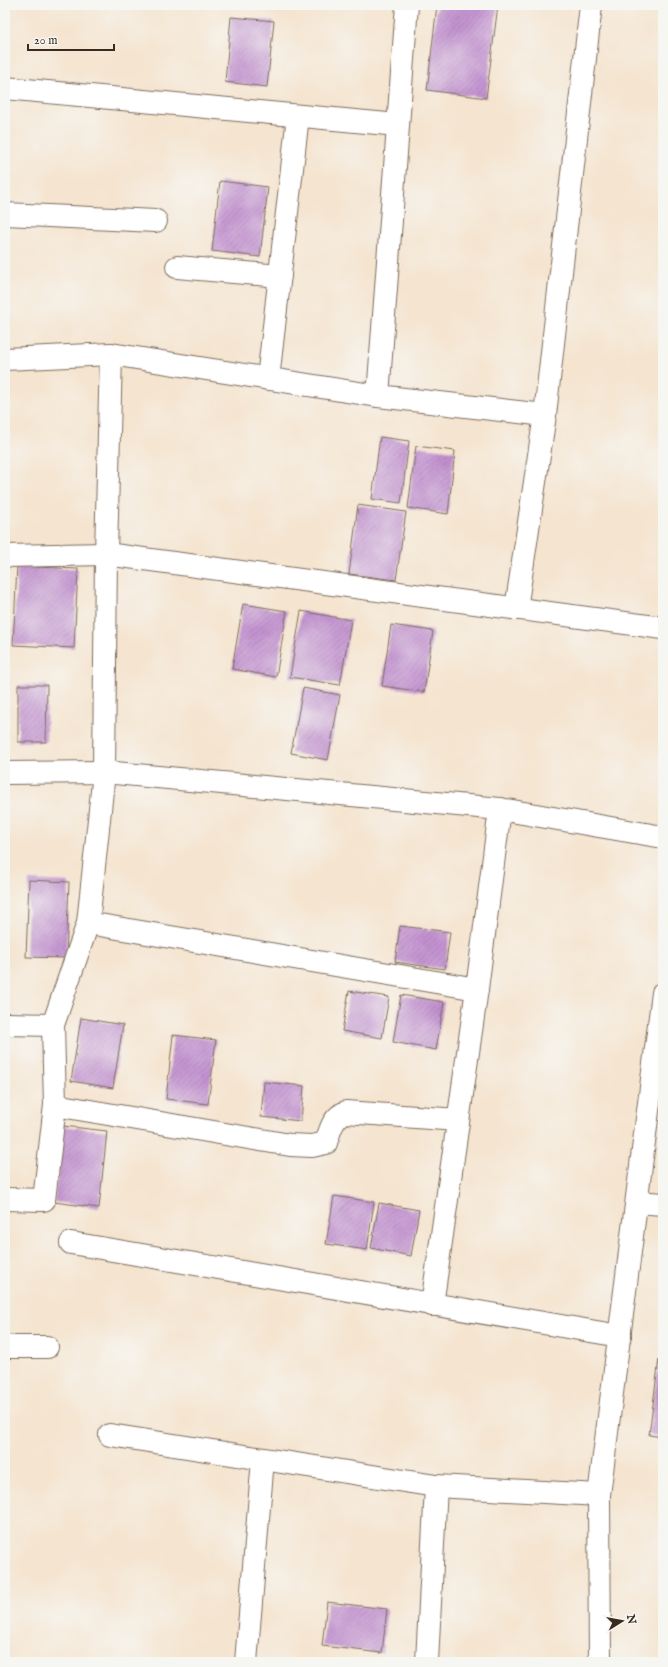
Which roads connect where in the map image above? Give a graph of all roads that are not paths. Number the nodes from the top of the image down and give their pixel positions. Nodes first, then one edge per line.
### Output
1 (407, 5) edge
2 (590, 5) edge
3 (5, 88) edge
4 (298, 116) junction
5 (398, 125) junction
6 (5, 214) edge
7 (156, 221) dead end
8 (177, 267) dead end
9 (280, 276) junction
10 (111, 354) junction
11 (5, 359) edge
12 (268, 379) junction
13 (378, 396) junction
14 (545, 415) junction
15 (106, 554) junction
16 (5, 556) edge
17 (516, 609) junction
18 (663, 628) edge
19 (104, 772) junction
20 (5, 773) edge
21 (500, 808) junction
22 (663, 836) edge
23 (88, 923) junction
24 (477, 989) junction
25 (663, 993) edge
26 (5, 1024) edge
27 (53, 1025) junction
28 (55, 1105) junction
29 (458, 1120) junction
30 (5, 1199) edge
31 (637, 1202) junction
32 (663, 1204) edge
33 (71, 1243) dead end
34 (432, 1305) junction
35 (620, 1336) junction
36 (5, 1347) edge
37 (47, 1347) dead end
38 (110, 1435) dead end
39 (263, 1460) junction
40 (436, 1486) junction
41 (599, 1495) junction
42 (246, 1662) edge
43 (427, 1662) edge
44 (600, 1662) edge

1 - 5 street
2 - 14 street
3 - 4 street
4 - 5 street
4 - 9 street
5 - 13 street
6 - 7 street
8 - 9 street
9 - 12 street
10 - 11 street
10 - 12 street
10 - 15 street
12 - 13 street
13 - 14 street
14 - 17 street
15 - 16 street
15 - 17 street
15 - 19 street
17 - 18 street
19 - 20 street
19 - 21 street
19 - 23 street
21 - 22 street
21 - 24 street
23 - 24 street
23 - 27 street
24 - 29 street
25 - 31 street
26 - 27 street
27 - 28 street
28 - 29 street
28 - 30 street
29 - 34 street
31 - 32 street
31 - 35 street
33 - 34 street
34 - 35 street
35 - 41 street
36 - 37 street
38 - 39 street
39 - 40 street
39 - 42 street
40 - 41 street
40 - 43 street
41 - 44 street

